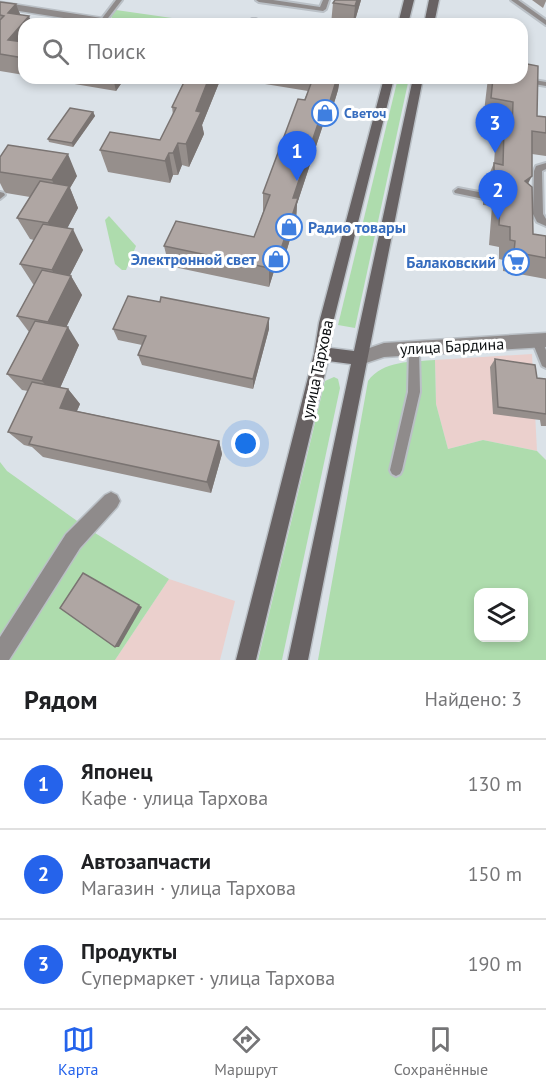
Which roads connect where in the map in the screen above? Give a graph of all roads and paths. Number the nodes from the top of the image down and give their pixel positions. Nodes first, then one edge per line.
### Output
1 (119, 0) edge
2 (259, 0) edge
3 (326, 0) edge
4 (409, 0) edge
5 (434, 0) edge
6 (514, 0) edge
7 (264, 1) edge
8 (0, 5) edge
9 (259, 10) dead end
10 (55, 18) edge
11 (105, 18) edge
12 (404, 18) edge
13 (430, 18) edge
14 (546, 23) edge
15 (528, 81) edge
16 (387, 84) edge
17 (417, 84) edge
18 (546, 84) edge
19 (546, 166) edge
20 (458, 191) dead end
21 (484, 195) dead end
22 (546, 223) edge
23 (542, 340) edge
24 (414, 350) junction
25 (322, 354) junction
26 (360, 358) junction
27 (546, 363) edge
28 (396, 470) dead end
29 (111, 501) dead end
30 (0, 655) edge
31 (246, 660) edge
32 (298, 660) edge

1 - 11 lane
2 - 7 lane
3 - 7 lane
4 - 12 main road
5 - 13 main road
6 - 14 lane
7 - 9 lane
8 - 10 street
15 - 18 lane
16 - 25 main road, улица Тархова
17 - 26 main road
19 - 22 lane
20 - 21 lane
23 - 24 street, улица Бардина
23 - 27 lane
24 - 26 street, улица Бардина
24 - 28 lane
25 - 26 main road
25 - 31 main road, улица Тархова
26 - 32 main road
29 - 30 street

